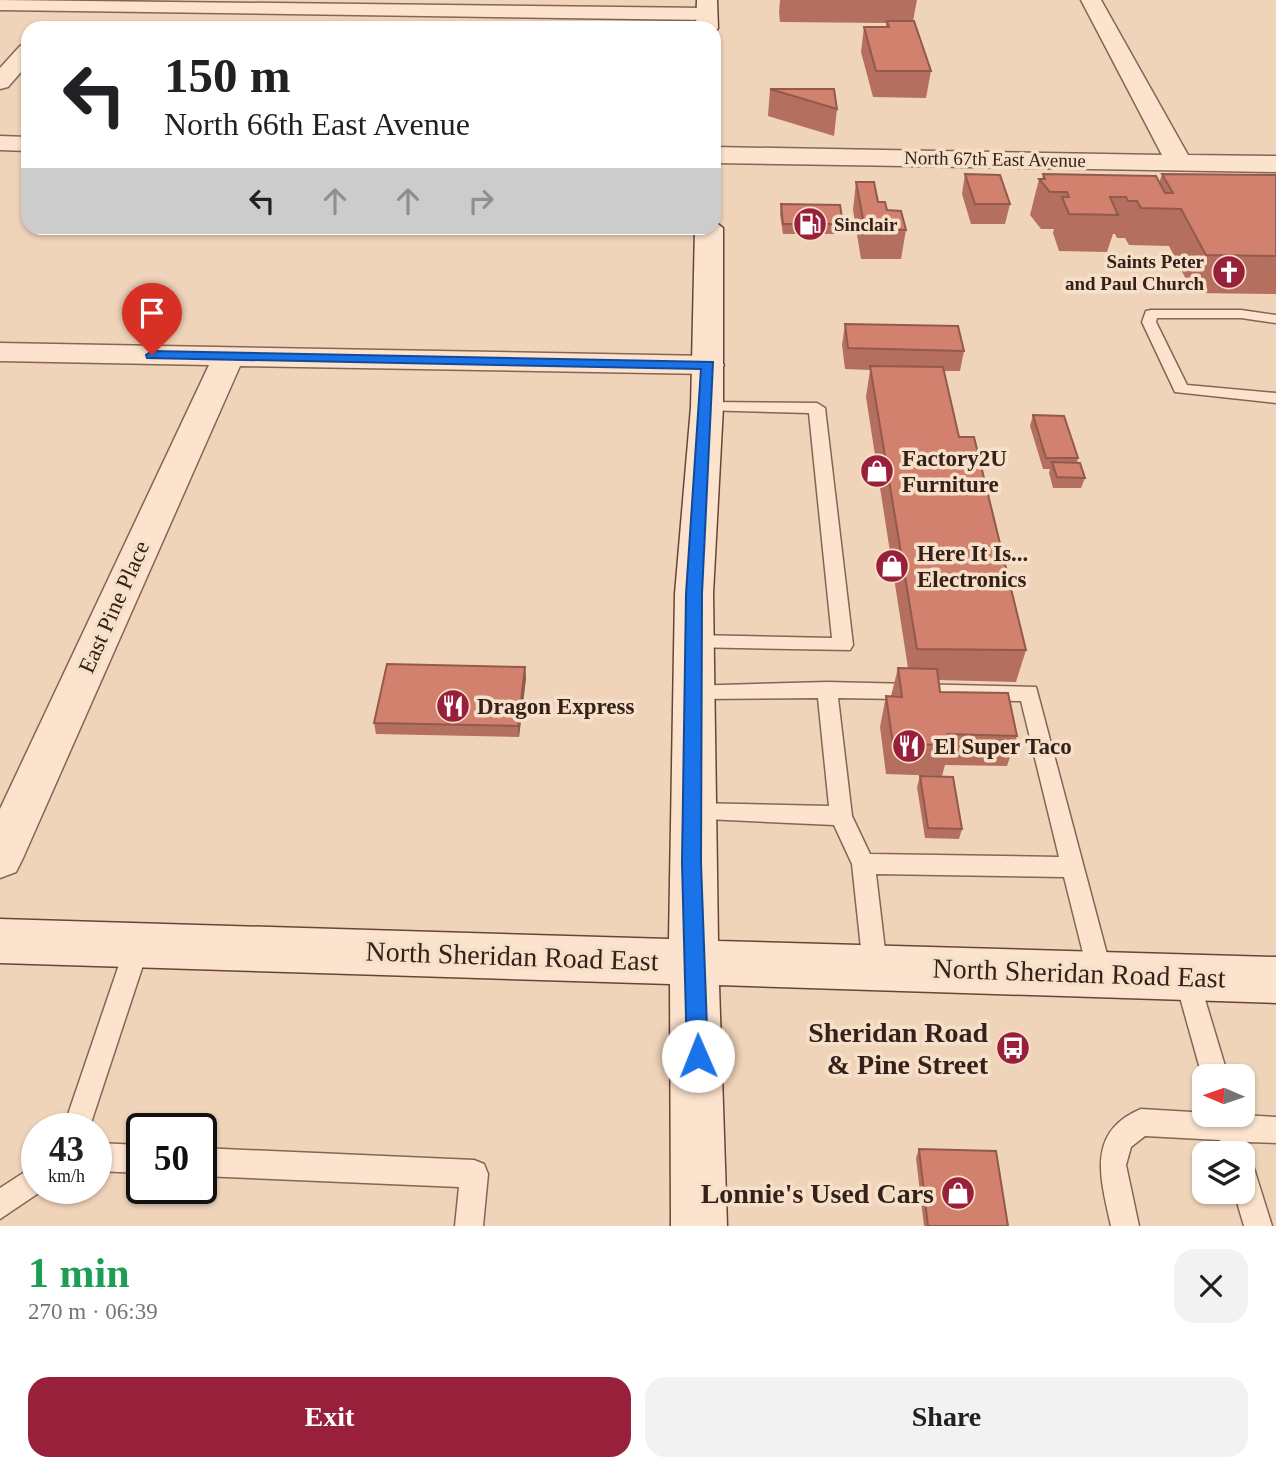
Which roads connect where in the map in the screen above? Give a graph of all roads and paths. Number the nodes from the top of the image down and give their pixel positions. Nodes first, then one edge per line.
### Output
1 (1091, 0) edge
2 (73, 3) edge
3 (0, 4) edge
4 (707, 14) edge
5 (56, 21) edge
6 (21, 59) edge
7 (0, 82) edge
8 (0, 143) edge
9 (21, 144) edge
10 (721, 155) edge
11 (1179, 162) junction
12 (1276, 164) edge
13 (709, 235) edge
14 (1276, 318) edge
15 (0, 352) edge
16 (228, 357) junction
17 (708, 365) junction
18 (1276, 398) edge
19 (707, 407) junction
20 (694, 642) junction
21 (827, 690) junction
22 (694, 691) junction
23 (692, 812) junction
24 (841, 816) junction
25 (0, 858) edge
26 (863, 864) junction
27 (1075, 867) junction
28 (0, 941) edge
29 (139, 943) junction
30 (695, 962) junction
31 (875, 967) junction
32 (1100, 972) junction
33 (1186, 976) junction
34 (1276, 980) edge
35 (1212, 1064) edge
36 (81, 1113) edge
37 (1276, 1130) edge
38 (1231, 1132) edge
39 (217, 1163) edge
40 (21, 1190) edge
41 (1252, 1204) edge
42 (0, 1205) edge
43 (469, 1226) edge
44 (699, 1226) edge
45 (1125, 1226) edge
46 (1258, 1226) edge

1 - 11 street
2 - 3 street
2 - 4 street
2 - 5 street
6 - 7 street
8 - 9 street
10 - 11 street, North 67th East Avenue
11 - 12 street, North 67th East Avenue
13 - 17 street
14 - 18 lane
15 - 16 street
16 - 17 street
16 - 25 street, East Pine Place
17 - 19 street
19 - 20 street
19 - 20 lane
20 - 22 street
21 - 22 lane
21 - 24 lane
21 - 27 lane
22 - 23 street
23 - 24 lane
23 - 30 street
24 - 26 lane
26 - 27 lane
26 - 31 lane
27 - 32 lane
28 - 29 street, North Sheridan Road East
29 - 30 street, North Sheridan Road East
29 - 36 lane
30 - 31 street, North Sheridan Road East
30 - 44 street
31 - 32 street, North Sheridan Road East
32 - 33 street, North Sheridan Road East
33 - 34 street, North Sheridan Road East
33 - 35 lane
37 - 38 lane
38 - 45 lane
39 - 43 lane
40 - 42 lane
41 - 46 lane

